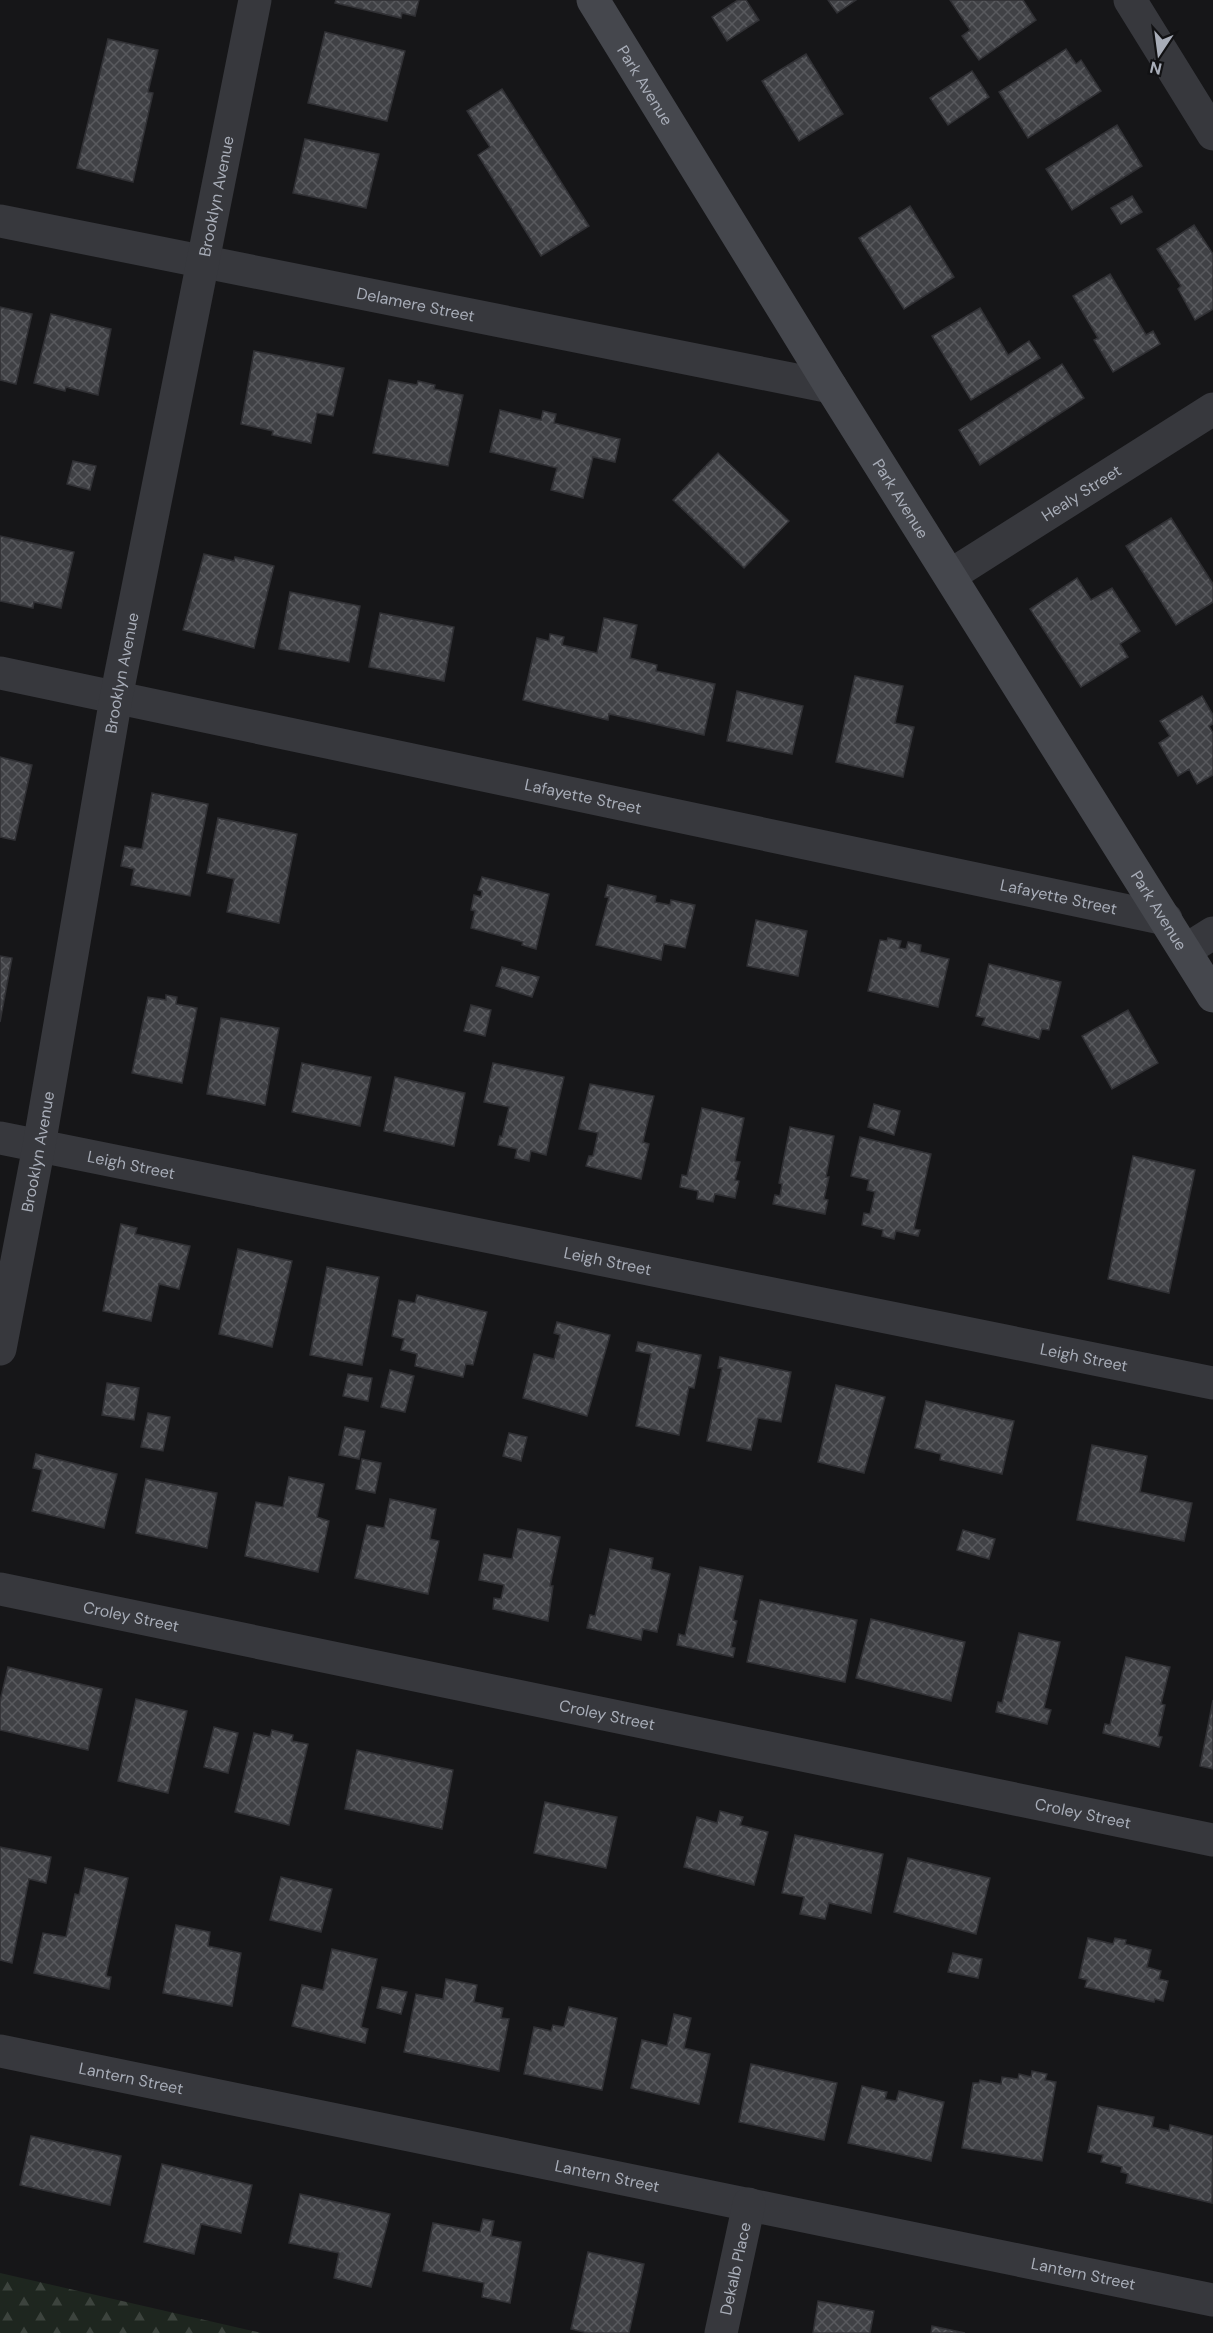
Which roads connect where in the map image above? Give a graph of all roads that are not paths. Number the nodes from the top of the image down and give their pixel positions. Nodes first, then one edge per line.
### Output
1 (255, 0) edge
2 (593, 0) edge
3 (1130, 0) edge
4 (1213, 134) edge
5 (0, 221) edge
6 (202, 263) junction
7 (831, 387) junction
8 (1213, 410) edge
9 (951, 576) junction
10 (0, 673) edge
11 (116, 698) junction
12 (1166, 919) junction
13 (1200, 942) edge
14 (1213, 996) edge
15 (0, 1138) edge
16 (39, 1146) junction
17 (0, 1349) edge
18 (1213, 1383) edge
19 (0, 1589) edge
20 (1213, 1840) edge
21 (0, 2051) edge
22 (749, 2204) junction
23 (1213, 2300) edge
24 (721, 2333) edge

1 - 6 street, Brooklyn Avenue
2 - 7 main road, Park Avenue
3 - 4 street
5 - 6 street, Delamere Street
6 - 7 street, Delamere Street
6 - 11 street, Brooklyn Avenue
7 - 9 main road, Park Avenue
8 - 9 street, Healy Street
9 - 12 main road, Park Avenue
10 - 11 street, Lafayette Street
11 - 12 street, Lafayette Street
11 - 16 street, Brooklyn Avenue
12 - 13 main road, Park Avenue
13 - 14 main road, Park Avenue
15 - 16 street, Leigh Street
16 - 17 street, Brooklyn Avenue
16 - 18 street, Leigh Street
19 - 20 street, Croley Street
21 - 22 street, Lantern Street
22 - 23 street, Lantern Street
22 - 24 street, Dekalb Place

